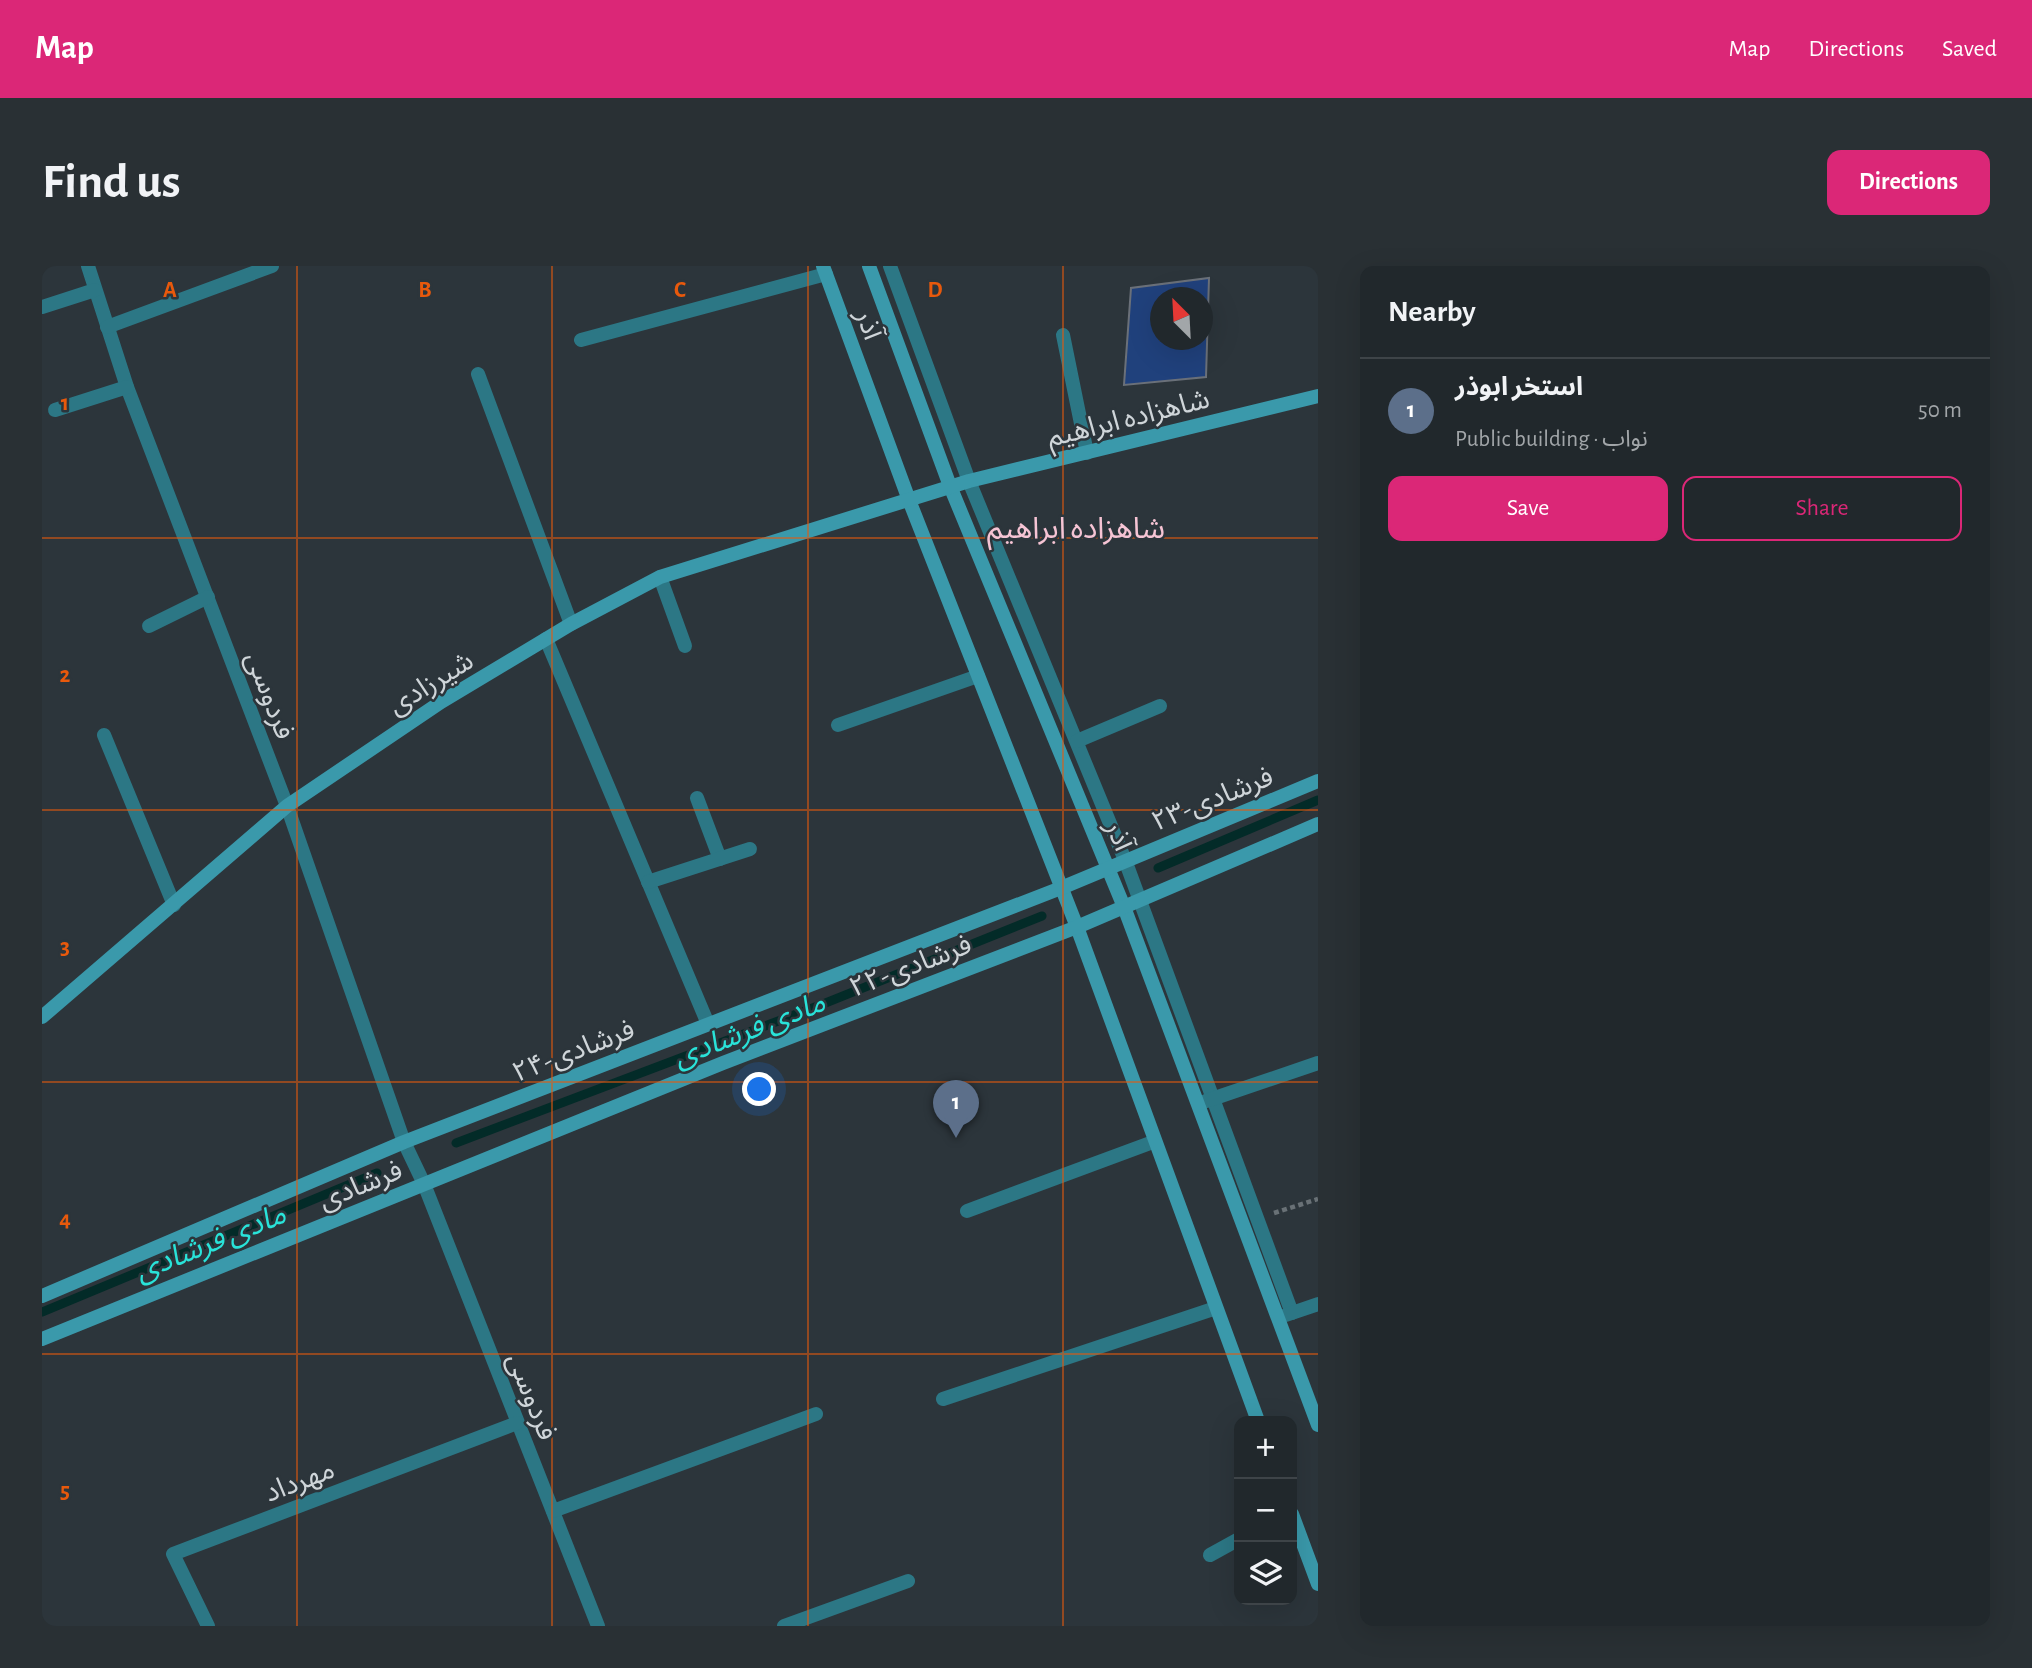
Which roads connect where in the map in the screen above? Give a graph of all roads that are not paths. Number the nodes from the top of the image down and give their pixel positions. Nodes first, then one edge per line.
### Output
1 (88, 266) edge
2 (272, 266) edge
3 (869, 266) edge
4 (890, 266) edge
5 (824, 270) edge
6 (95, 290) junction
7 (42, 307) edge
8 (107, 327) junction
9 (1063, 335) dead end
10 (581, 340) dead end
11 (478, 374) dead end
12 (127, 387) junction
13 (1318, 396) edge
14 (55, 410) dead end
15 (1087, 453) junction
16 (969, 481) junction
17 (950, 486) junction
18 (909, 500) junction
19 (660, 578) junction
20 (208, 597) junction
21 (571, 624) junction
22 (149, 625) dead end
23 (1033, 638) junction
24 (546, 639) junction
25 (1014, 645) junction
26 (685, 646) dead end
27 (978, 676) junction
28 (1160, 706) dead end
29 (838, 725) dead end
30 (104, 735) dead end
31 (1077, 741) junction
32 (1318, 781) edge
33 (697, 798) dead end
34 (287, 806) junction
35 (1318, 824) edge
36 (750, 849) dead end
37 (720, 859) junction
38 (1125, 860) junction
39 (1108, 869) junction
40 (648, 882) junction
41 (1061, 888) junction
42 (1140, 901) junction
43 (174, 905) junction
44 (1124, 907) junction
45 (1077, 927) junction
46 (43, 1014) edge
47 (708, 1024) junction
48 (1318, 1063) edge
49 (1212, 1099) junction
50 (1198, 1104) junction
51 (404, 1142) junction
52 (1153, 1142) junction
53 (424, 1184) junction
54 (967, 1211) dead end
55 (42, 1296) edge
56 (1318, 1304) edge
57 (1216, 1308) junction
58 (1285, 1316) junction
59 (42, 1339) edge
60 (943, 1399) dead end
61 (816, 1414) dead end
62 (1256, 1416) edge
63 (517, 1423) junction
64 (1318, 1425) edge
65 (553, 1511) junction
66 (1297, 1527) edge
67 (1234, 1542) edge
68 (1210, 1555) dead end
69 (908, 1580) dead end
70 (1318, 1584) edge
71 (208, 1626) edge
72 (598, 1626) edge
73 (784, 1626) edge

1 - 6 street, فردوسی
2 - 8 street
3 - 17 street, آذر
4 - 16 street, آذر
5 - 10 street
5 - 18 street, آذر
6 - 7 street
6 - 8 street, فردوسی
8 - 12 street, فردوسی
9 - 15 street
11 - 21 street
12 - 14 street
12 - 20 street, فردوسی
13 - 15 street, شاهزاده ابراهیم
15 - 16 street, شاهزاده ابراهیم
16 - 17 street, شاهزاده ابراهیم
16 - 23 street, آذر
17 - 18 street, شاهزاده ابراهیم
17 - 25 street, آذر
18 - 19 street, شیرزادی
18 - 27 street, آذر
19 - 21 street, شیرزادی
19 - 26 street
20 - 22 street
20 - 34 street, فردوسی
21 - 24 street, شیرزادی
23 - 25 street
23 - 31 street, آذر
24 - 34 street, شیرزادی
24 - 40 street
25 - 39 street, آذر
27 - 29 street
27 - 41 street, آذر
28 - 31 street
30 - 43 street
31 - 38 street, آذر
32 - 38 street, ۲۳-فرشادی
33 - 37 street
34 - 43 street, شیرزادی
34 - 51 street, فردوسی
35 - 42 street, ۲۲-فرشادی
36 - 37 street
37 - 40 street
38 - 39 street, ۲۴-فرشادی
38 - 42 street, آذر
39 - 41 street, ۲۴-فرشادی
39 - 44 street, آذر
40 - 47 street
41 - 45 street, آذر
41 - 47 street, ۲۴-فرشادی
42 - 44 street, ۲۲-فرشادی
42 - 49 street, آذر
43 - 46 street, شیرزادی
44 - 45 street, ۲۲-فرشادی
44 - 50 street, آذر
45 - 52 street, آذر
45 - 53 street, ۲۲-فرشادی
47 - 51 street, ۲۴-فرشادی
48 - 49 street
49 - 50 street
49 - 58 street, آذر
50 - 58 street, آذر
51 - 53 street, فردوسی
51 - 55 street, ۲۴-فرشادی
52 - 54 street
52 - 57 street, آذر
53 - 59 street, فرشادی
53 - 63 street, فردوسی
56 - 58 street
57 - 60 street
57 - 62 street, آذر
58 - 64 street, آذر
61 - 65 street
63 - 65 street, فردوسی
63 - 71 street, مهرداد
65 - 72 street, فردوسی
66 - 70 street
67 - 68 street
69 - 73 street

